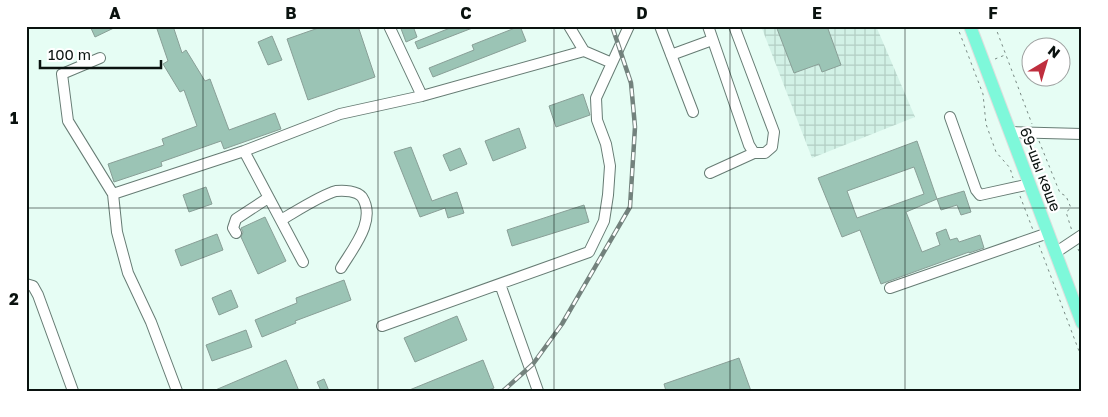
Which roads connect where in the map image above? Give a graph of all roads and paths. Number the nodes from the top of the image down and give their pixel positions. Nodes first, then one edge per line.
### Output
1 (389, 26) edge
2 (569, 26) edge
3 (630, 26) edge
4 (660, 26) edge
5 (708, 26) edge
6 (734, 26) edge
7 (970, 26) edge
8 (995, 26) edge
9 (712, 40) junction
10 (584, 51) junction
11 (671, 55) junction
12 (100, 58) dead end
13 (612, 63) junction
14 (422, 96) junction
15 (693, 112) dead end
16 (950, 117) dead end
17 (1010, 132) junction
18 (1035, 132) junction
19 (1082, 134) edge
20 (244, 151) junction
21 (754, 153) junction
22 (710, 173) dead end
23 (1030, 184) junction
24 (112, 194) junction
25 (268, 198) junction
26 (281, 220) junction
27 (236, 233) dead end
28 (1048, 233) junction
29 (1078, 237) edge
30 (1055, 253) junction
31 (1082, 257) edge
32 (303, 262) dead end
33 (341, 268) dead end
34 (26, 284) edge
35 (500, 284) junction
36 (890, 288) dead end
37 (1082, 323) edge
38 (382, 326) dead end
39 (73, 391) edge
40 (177, 391) edge
41 (538, 391) edge

1 - 14 lane
2 - 10 lane
3 - 13 lane
4 - 11 lane
5 - 9 lane
6 - 21 lane
7 - 17 main road, 69-шы көше
8 - 18 path
9 - 11 lane
9 - 21 lane
10 - 13 lane
10 - 14 lane
11 - 15 lane
12 - 24 lane
13 - 35 lane
14 - 20 lane
16 - 23 lane
17 - 18 lane
17 - 23 main road, 69-шы көше
18 - 19 lane
18 - 29 path
20 - 24 lane
20 - 25 lane
21 - 22 lane
23 - 28 main road, 69-шы көше
24 - 40 lane
25 - 26 lane
25 - 27 lane
26 - 32 lane
26 - 33 lane
28 - 30 main road, 69-шы көше
28 - 36 lane
29 - 30 lane
29 - 31 path
30 - 37 main road, 69-шы көше
34 - 39 lane
35 - 38 lane
35 - 41 lane

